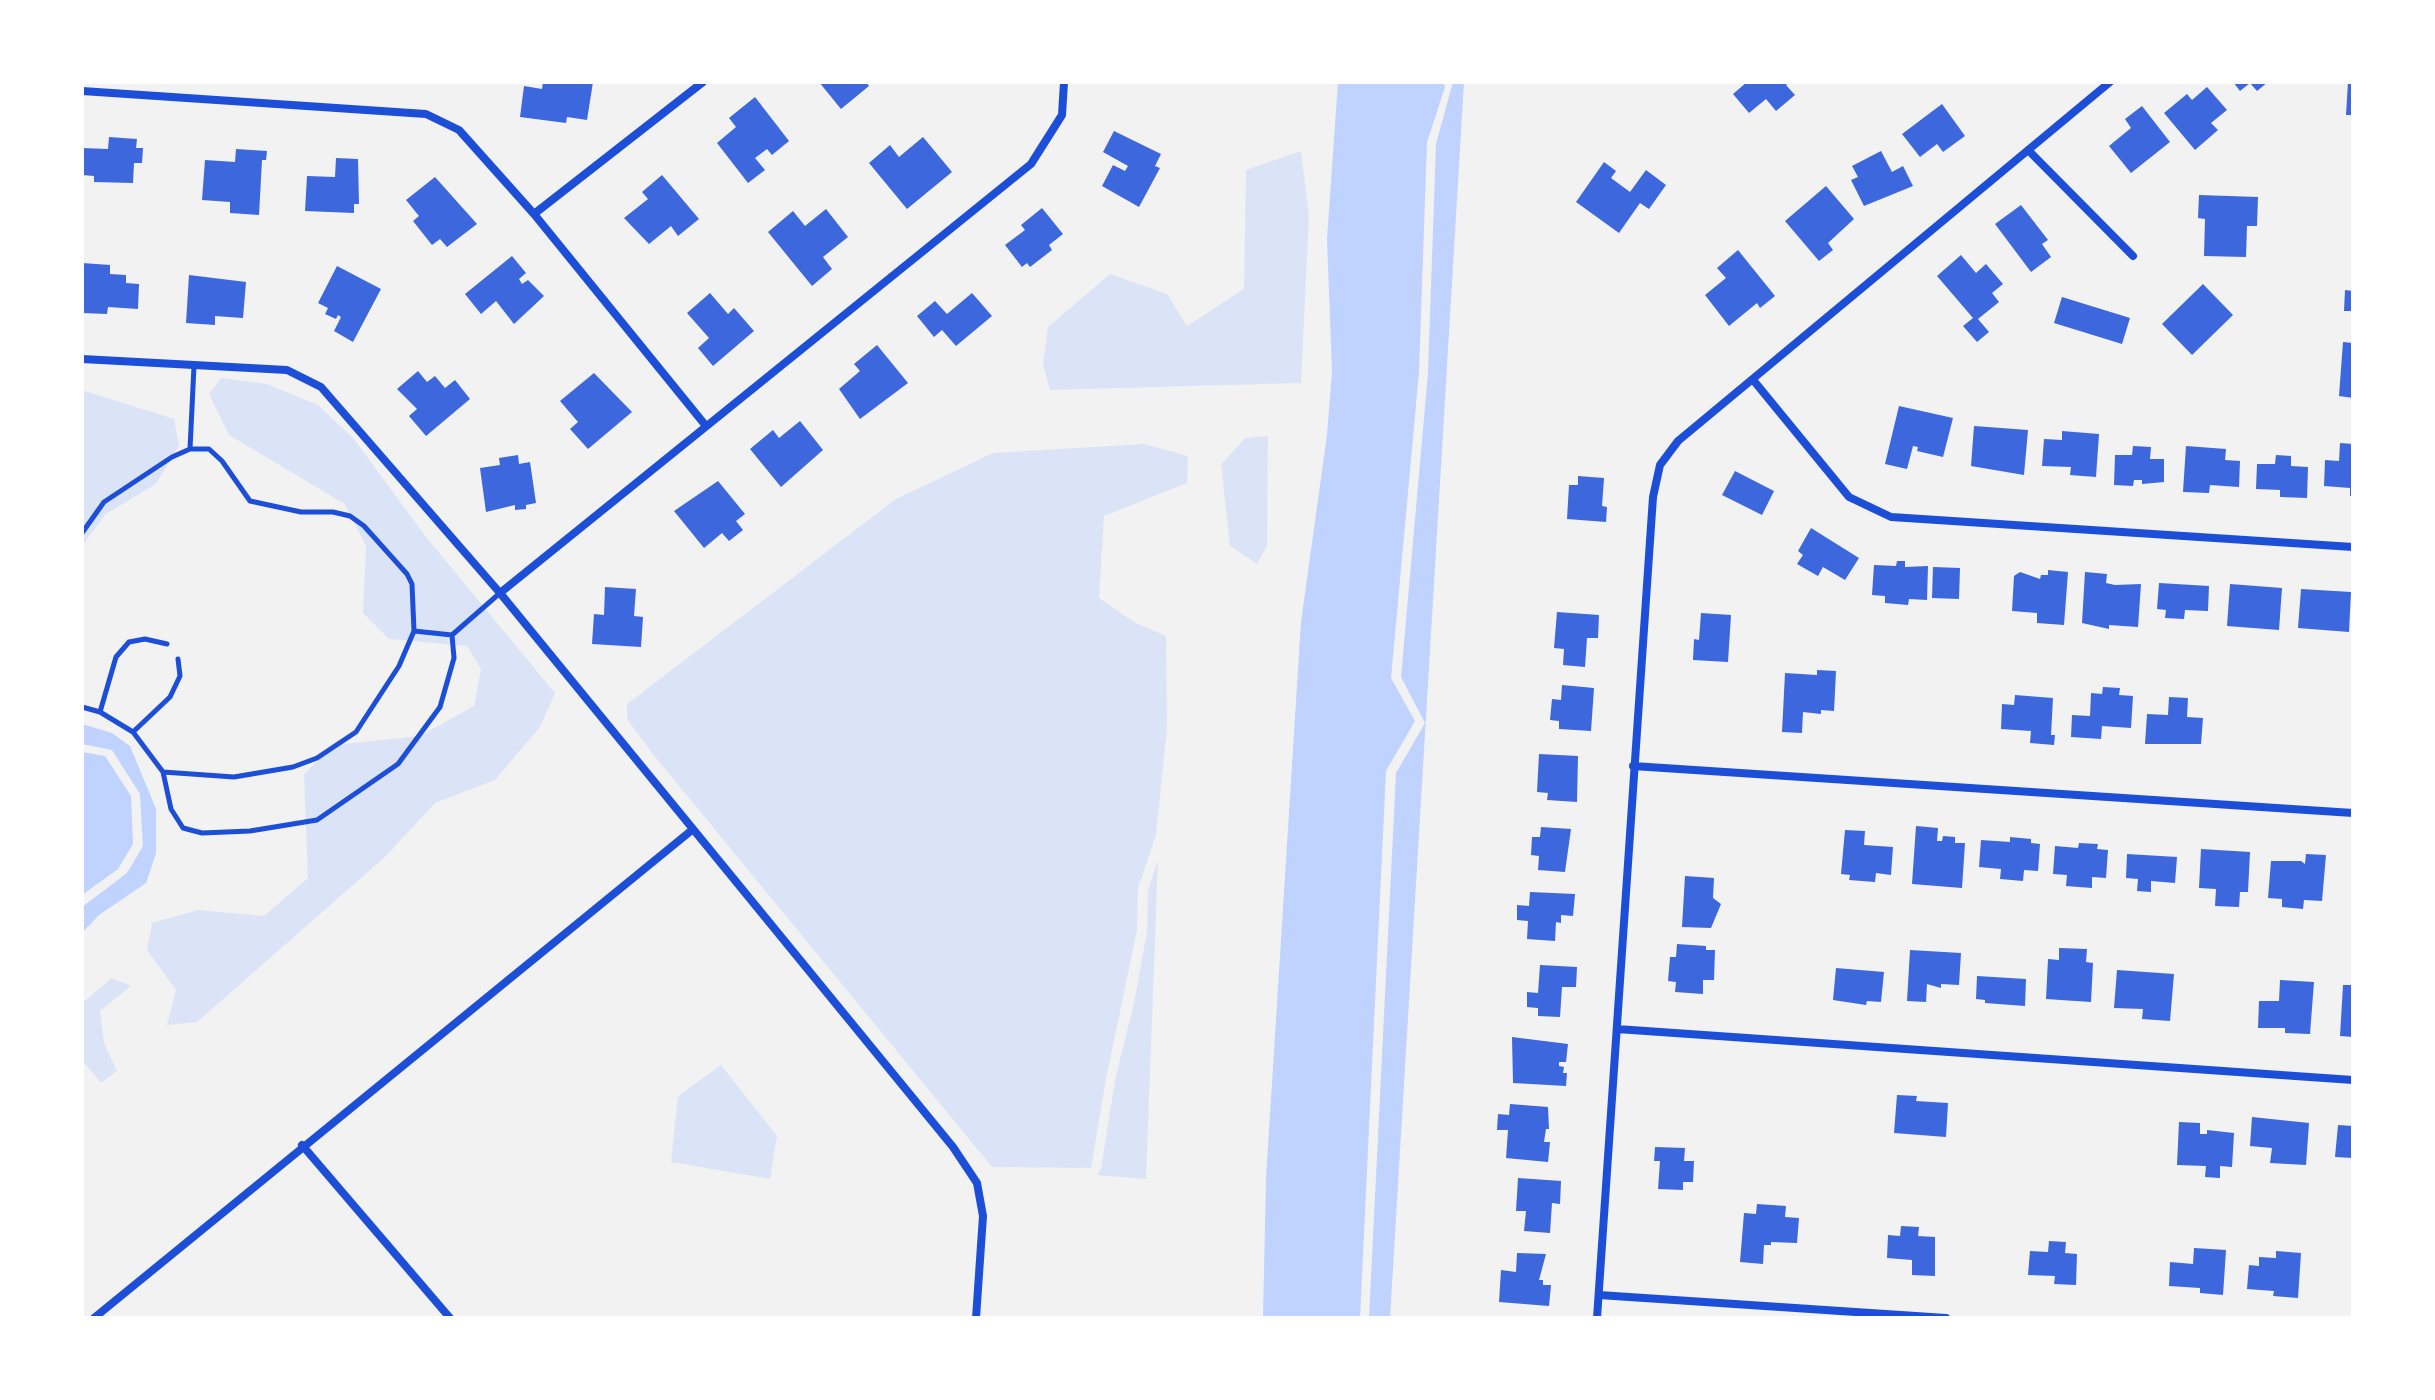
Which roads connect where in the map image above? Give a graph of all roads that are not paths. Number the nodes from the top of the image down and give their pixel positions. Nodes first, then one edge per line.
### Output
1 (703, 82) edge
2 (1064, 82) edge
3 (2110, 82) edge
4 (82, 91) edge
5 (2028, 150) junction
6 (534, 214) junction
7 (2133, 256) dead end
8 (82, 359) edge
9 (194, 365) junction
10 (1754, 381) junction
11 (706, 426) junction
12 (190, 449) junction
13 (82, 533) edge
14 (2353, 547) edge
15 (500, 593) junction
16 (414, 631) junction
17 (452, 635) junction
18 (167, 644) dead end
19 (178, 659) dead end
20 (82, 707) edge
21 (100, 712) junction
22 (133, 732) junction
23 (1633, 766) junction
24 (163, 772) junction
25 (2353, 813) edge
26 (692, 830) junction
27 (1617, 1029) junction
28 (2353, 1080) edge
29 (302, 1145) junction
30 (1599, 1295) junction
31 (94, 1318) edge
32 (450, 1318) edge
33 (976, 1318) edge
34 (1597, 1318) edge
35 (1946, 1318) edge

1 - 6 street
2 - 11 street
3 - 5 street
4 - 6 street
5 - 7 street
5 - 10 street
6 - 11 street
8 - 9 street
9 - 12 lane
9 - 15 street
10 - 14 street
10 - 23 street
11 - 15 street
12 - 13 lane
12 - 16 lane
15 - 17 lane
15 - 26 street
16 - 17 lane
16 - 24 lane
17 - 24 lane
18 - 21 lane
19 - 22 lane
20 - 21 lane
21 - 22 lane
22 - 24 lane
23 - 25 street
23 - 27 street
26 - 29 street
26 - 33 street
27 - 28 street
27 - 30 street
29 - 31 street
29 - 32 street
30 - 34 street
30 - 35 street

